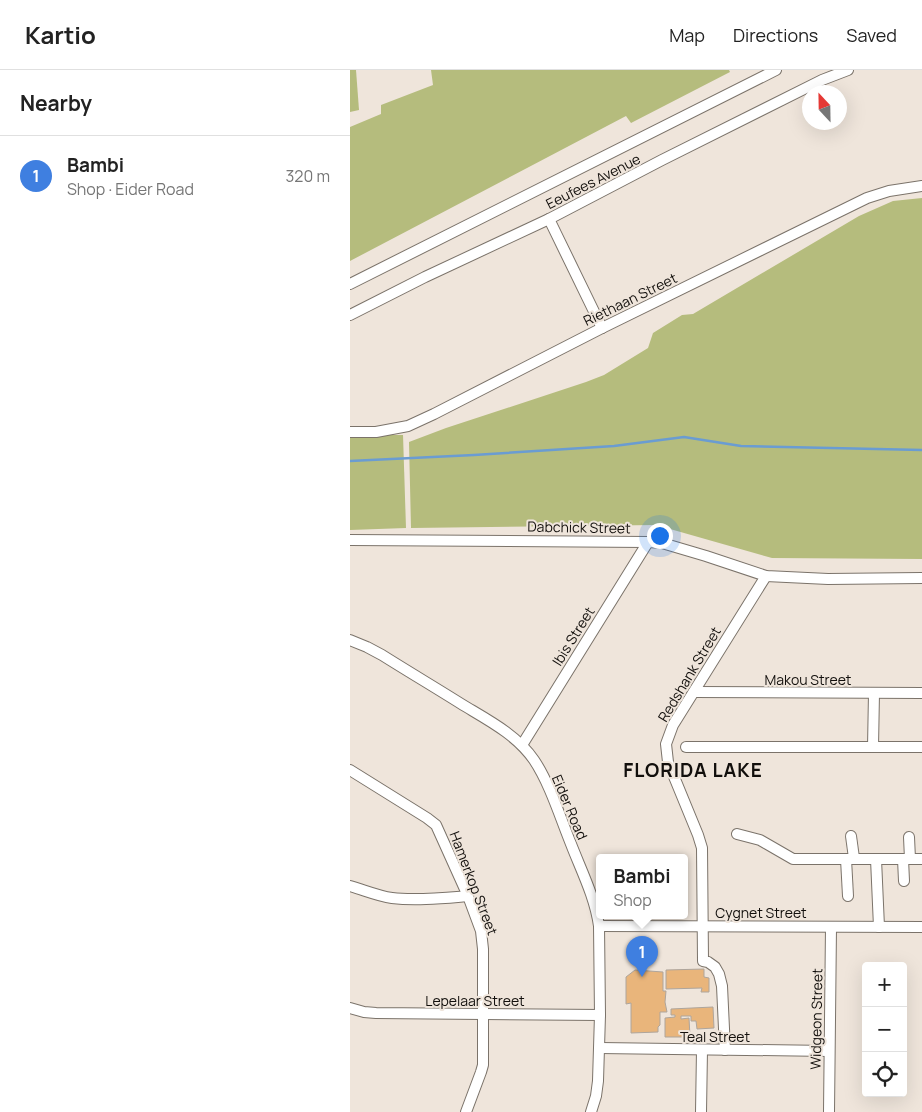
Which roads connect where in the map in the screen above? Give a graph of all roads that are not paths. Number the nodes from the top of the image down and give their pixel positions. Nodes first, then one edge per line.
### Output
1 (776, 70) edge
2 (848, 70) edge
3 (922, 186) edge
4 (549, 219) junction
5 (350, 284) edge
6 (350, 315) edge
7 (602, 328) junction
8 (350, 432) edge
9 (350, 540) edge
10 (648, 542) junction
11 (766, 576) junction
12 (922, 578) edge
13 (350, 640) edge
14 (694, 692) junction
15 (874, 693) junction
16 (922, 693) edge
17 (522, 745) junction
18 (686, 747) dead end
19 (873, 747) junction
20 (922, 748) edge
21 (350, 770) edge
22 (738, 834) dead end
23 (851, 836) dead end
24 (909, 837) dead end
25 (850, 858) junction
26 (876, 859) junction
27 (907, 859) junction
28 (922, 859) edge
29 (904, 880) dead end
30 (350, 886) edge
31 (468, 896) junction
32 (848, 896) dead end
33 (596, 909) edge
34 (598, 919) edge
35 (599, 926) junction
36 (703, 926) junction
37 (879, 926) junction
38 (831, 927) junction
39 (922, 927) edge
40 (350, 1008) edge
41 (483, 1014) junction
42 (600, 1015) junction
43 (600, 1048) junction
44 (702, 1050) junction
45 (725, 1050) junction
46 (830, 1051) junction
47 (466, 1112) edge
48 (591, 1112) edge
49 (701, 1112) edge
50 (829, 1112) edge

1 - 5 street, Eeufees Avenue
2 - 4 street, Eeufees Avenue
3 - 7 street, Riethaan Street
4 - 6 street, Eeufees Avenue
4 - 7 street
7 - 8 street, Riethaan Street
9 - 10 street, Dabchick Street
10 - 11 street, Dabchick Street
10 - 17 street, Ibis Street
11 - 12 street, Dabchick Street
11 - 14 street, Redshank Street
13 - 17 street, Eider Road
14 - 15 street, Makou Street
14 - 36 street, Redshank Street
15 - 16 street, Makou Street
15 - 19 street
17 - 33 street, Eider Road
18 - 19 street
19 - 20 street
21 - 31 street, Hamerkop Street
22 - 25 street
23 - 25 street
24 - 27 street
25 - 26 street
25 - 32 street
26 - 27 street
26 - 37 street
27 - 28 street
27 - 29 street
30 - 31 street
31 - 41 street, Hamerkop Street
34 - 35 street, Eider Road
35 - 36 street, Cygnet Street
35 - 42 street, Eider Road
36 - 38 street, Cygnet Street
36 - 45 street, Redshank Street
37 - 38 street, Cygnet Street
37 - 39 street, Cygnet Street
38 - 46 street, Widgeon Street
40 - 41 street, Lepelaar Street
41 - 42 street, Lepelaar Street
41 - 47 street, Hamerkop Street
42 - 43 street, Eider Road
43 - 44 street, Teal Street
43 - 48 street, Eider Road
44 - 45 street, Teal Street
44 - 49 street
45 - 46 street, Teal Street
46 - 50 street, Widgeon Street

